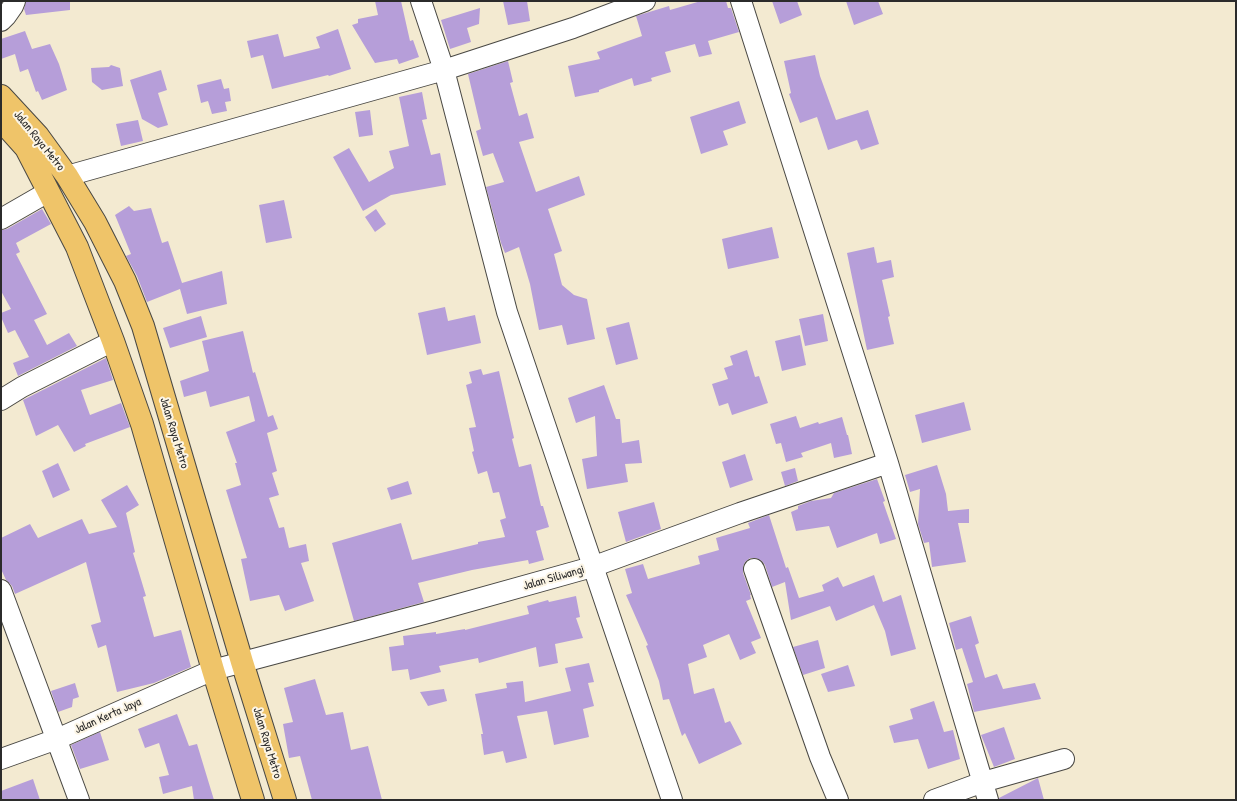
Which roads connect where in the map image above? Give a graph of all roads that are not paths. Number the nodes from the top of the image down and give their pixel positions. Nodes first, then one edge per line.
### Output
1 (15, 1) edge
2 (421, 1) edge
3 (645, 1) edge
4 (741, 1) edge
5 (1, 21) edge
6 (444, 70) junction
7 (1, 96) edge
8 (1, 120) edge
9 (67, 176) junction
10 (48, 192) junction
11 (1, 219) edge
12 (113, 341) junction
13 (1, 400) edge
14 (888, 463) junction
15 (592, 567) junction
16 (754, 569) dead end
17 (1, 590) edge
18 (242, 662) junction
19 (213, 670) junction
20 (57, 739) junction
21 (1, 759) edge
22 (1064, 759) dead end
23 (986, 791) edge
24 (79, 800) edge
25 (253, 800) edge
26 (285, 800) edge
27 (672, 800) edge
28 (838, 800) edge
29 (934, 800) edge

1 - 5 street
2 - 6 street
3 - 6 street
4 - 14 street
6 - 9 street
6 - 15 street
7 - 9 highway, Jalan Raya Metro
8 - 10 highway
9 - 18 highway, Jalan Raya Metro
10 - 11 street
10 - 12 highway
12 - 13 street
12 - 19 highway
14 - 15 street, Jalan Siliwangi
14 - 23 street
15 - 18 street, Jalan Siliwangi
15 - 27 street
16 - 28 street
17 - 20 street
18 - 19 street, Jalan Siliwangi
18 - 26 highway, Jalan Raya Metro
19 - 20 street, Jalan Kerta Jaya
19 - 25 highway
20 - 21 street, Jalan Kerta Jaya
20 - 24 street
22 - 23 street
23 - 29 street

